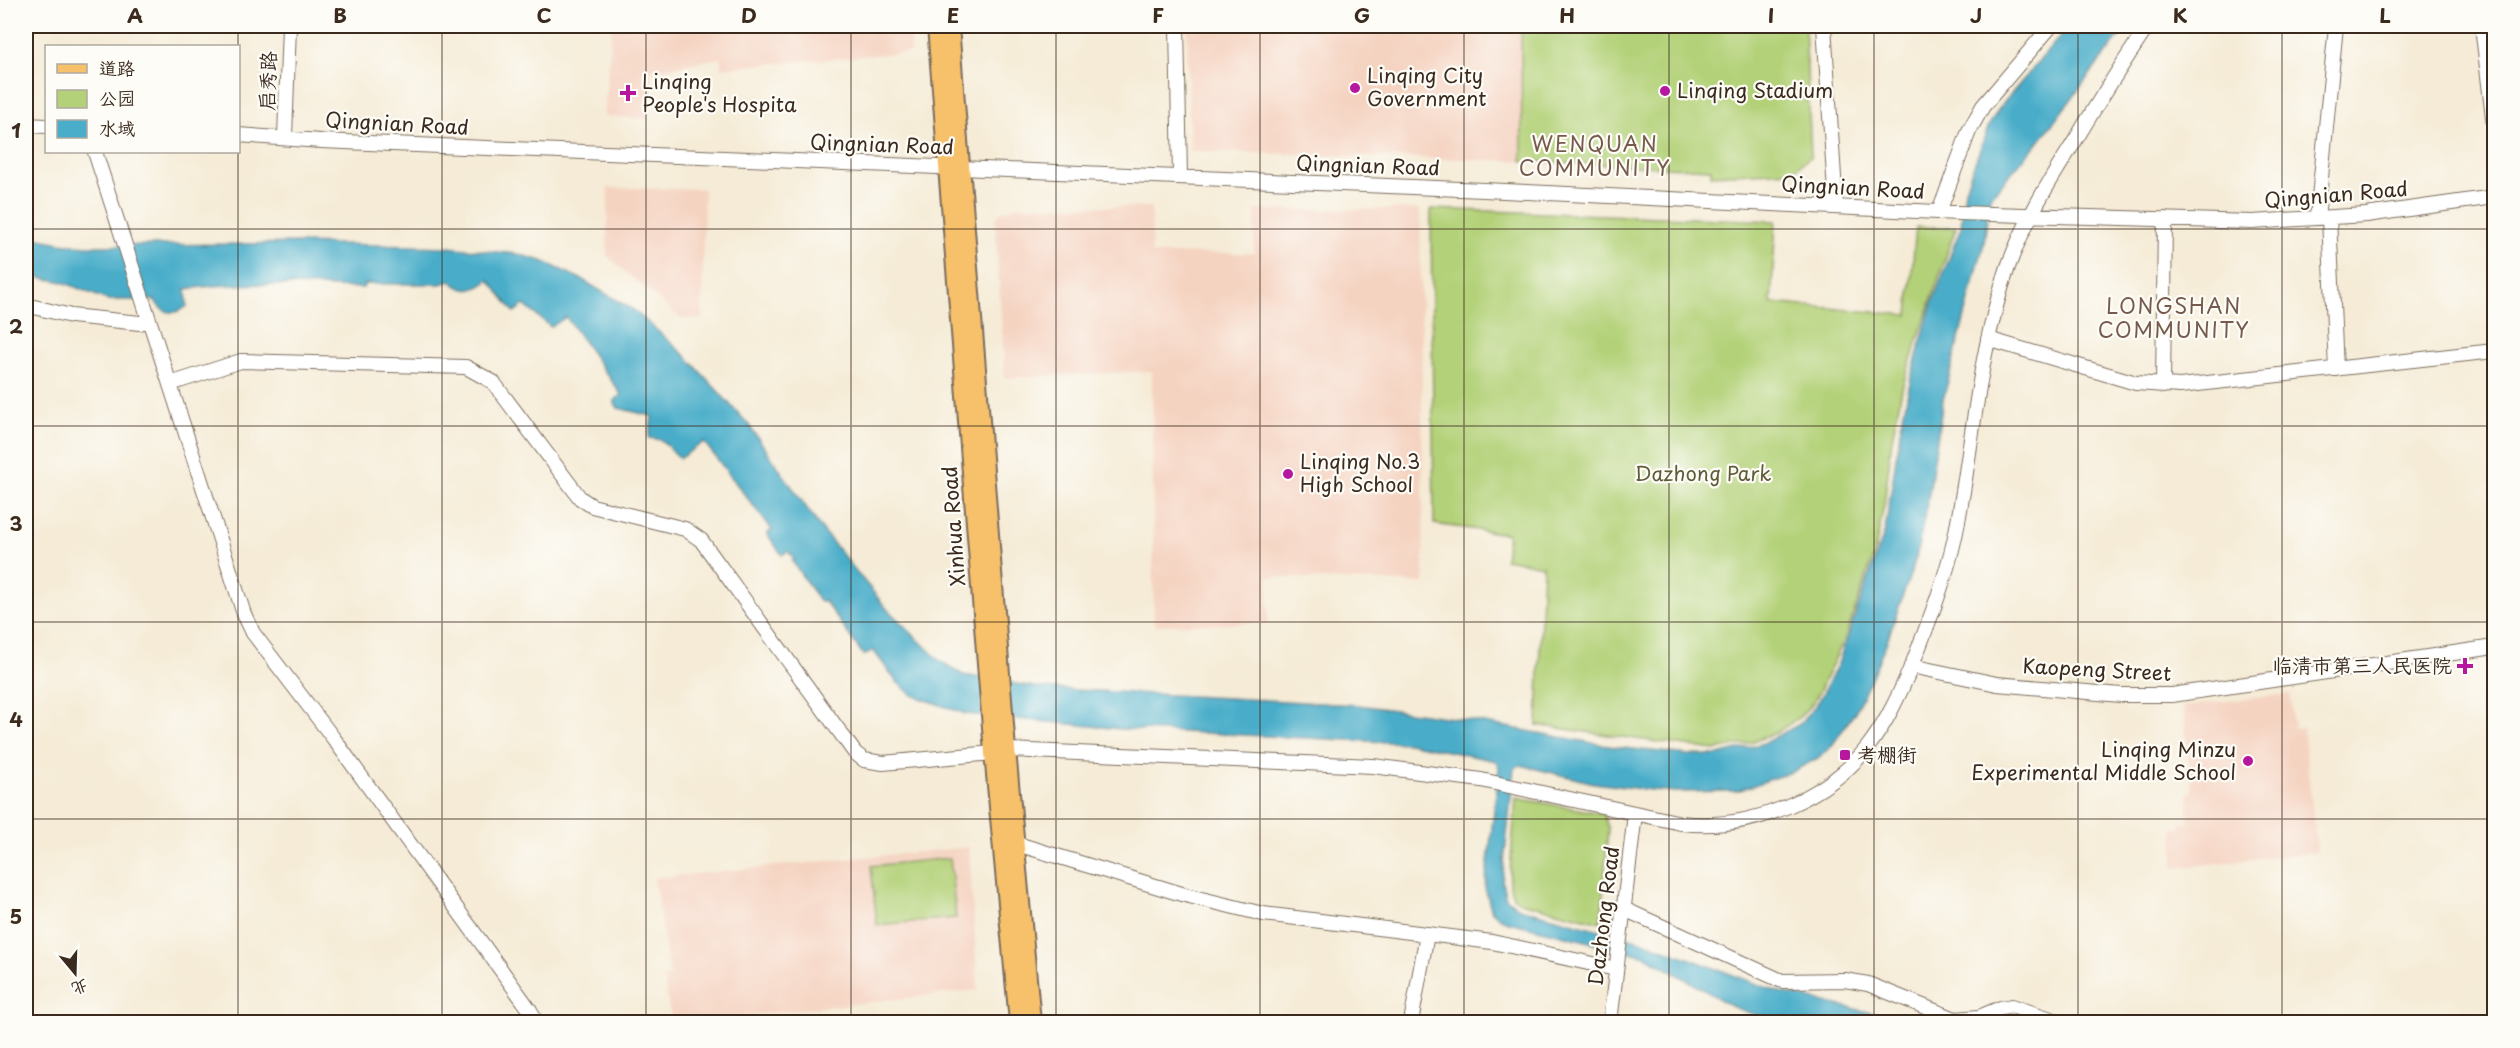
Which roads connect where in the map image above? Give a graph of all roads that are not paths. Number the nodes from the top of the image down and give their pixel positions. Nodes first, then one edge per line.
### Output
1 (289, 26) edge
2 (936, 26) edge
3 (950, 26) edge
4 (1177, 26) edge
5 (1824, 26) edge
6 (2051, 26) edge
7 (2148, 26) edge
8 (2336, 26) edge
9 (2482, 26) edge
10 (26, 125) edge
11 (45, 126) edge
12 (2494, 126) edge
13 (240, 135) edge
14 (285, 137) junction
15 (85, 153) edge
16 (95, 153) edge
17 (955, 168) junction
18 (1180, 177) junction
19 (2494, 197) edge
20 (1836, 207) junction
21 (1939, 212) junction
22 (2030, 214) junction
23 (2323, 218) junction
24 (2165, 219) junction
25 (118, 237) junction
26 (26, 305) edge
27 (141, 315) junction
28 (1988, 339) junction
29 (2494, 351) edge
30 (2336, 369) junction
31 (170, 384) junction
32 (2163, 386) junction
33 (2494, 647) edge
34 (1911, 666) junction
35 (999, 744) junction
36 (1635, 814) junction
37 (1014, 843) junction
38 (1624, 909) junction
39 (1427, 934) junction
40 (1616, 969) junction
41 (526, 1023) edge
42 (536, 1023) edge
43 (1018, 1023) edge
44 (1032, 1023) edge
45 (1411, 1023) edge
46 (1610, 1023) edge
47 (2060, 1023) edge

1 - 14 street, 启秀路
2 - 17 main road, Xinhua Road
3 - 17 main road, Xinhua Road
4 - 18 street
5 - 20 street
6 - 21 street
7 - 22 street
8 - 23 street
9 - 12 street
10 - 11 street
13 - 14 street, Qingnian Road
14 - 17 street, Qingnian Road
15 - 25 street
16 - 25 street
17 - 18 street, Qingnian Road
17 - 35 main road, Xinhua Road
18 - 20 street, Qingnian Road
19 - 23 street, Qingnian Road
20 - 21 street, Qingnian Road
21 - 22 street, Qingnian Road
22 - 24 street, Qingnian Road
22 - 28 street
23 - 24 street, Qingnian Road
23 - 30 street
24 - 32 street
25 - 27 street
26 - 27 street
27 - 31 street
27 - 41 street
28 - 32 street
28 - 34 street
29 - 30 street
30 - 32 street
31 - 35 street
31 - 42 street
33 - 34 street, Kaopeng Street
34 - 36 street
35 - 36 street
35 - 37 main road, Xinhua Road
35 - 43 main road, Xinhua Road
36 - 38 street, Dazhong Road
37 - 39 street
37 - 44 main road, Xinhua Road
38 - 40 street, Dazhong Road
38 - 47 street
39 - 40 street
39 - 45 street
40 - 46 street, Dazhong Road

